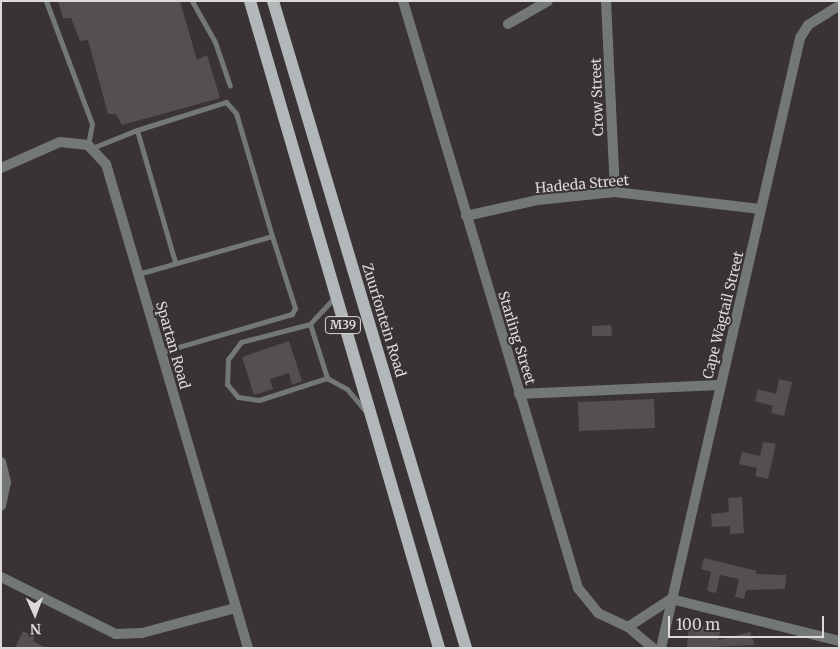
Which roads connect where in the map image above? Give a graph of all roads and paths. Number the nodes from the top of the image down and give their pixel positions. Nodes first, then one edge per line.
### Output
1 (46, 1) edge
2 (192, 1) edge
3 (250, 1) edge
4 (273, 1) edge
5 (403, 1) edge
6 (548, 1) edge
7 (606, 1) edge
8 (839, 6) edge
9 (508, 24) dead end
10 (230, 86) dead end
11 (137, 130) junction
12 (90, 147) junction
13 (1, 168) edge
14 (615, 192) junction
15 (760, 209) junction
16 (466, 216) junction
17 (272, 236) junction
18 (175, 262) junction
19 (138, 274) junction
20 (335, 297) junction
21 (310, 324) junction
22 (161, 352) junction
23 (328, 378) junction
24 (720, 385) junction
25 (520, 394) junction
26 (374, 424) junction
27 (1, 462) edge
28 (1, 504) edge
29 (1, 577) edge
30 (671, 599) junction
31 (235, 608) junction
32 (628, 627) junction
33 (839, 641) edge
34 (248, 648) edge
35 (440, 648) edge
36 (466, 648) edge
37 (653, 648) edge
38 (661, 648) edge

1 - 12 lane
2 - 10 lane
3 - 20 main road, M39
4 - 36 main road, Zuurfontein Road / M39
5 - 16 street, Starling Street
6 - 9 street
7 - 14 street, Crow Street
8 - 15 street, Cape Wagtail Street
11 - 12 lane
11 - 17 lane
11 - 18 lane
12 - 13 street
12 - 19 street, Spartan Road
14 - 15 street, Hadeda Street
14 - 16 street, Hadeda Street
15 - 24 street, Cape Wagtail Street
16 - 25 street, Starling Street
17 - 18 lane
17 - 22 lane
18 - 19 lane
19 - 22 street, Spartan Road
20 - 21 lane
20 - 26 main road, M39
21 - 23 lane
21 - 23 lane
22 - 31 street, Spartan Road
23 - 26 lane
24 - 25 street
24 - 30 street, Cape Wagtail Street
25 - 32 street, Starling Street
26 - 35 main road, M39
27 - 28 street
29 - 31 street
30 - 32 street
30 - 33 street
30 - 38 street, Cape Wagtail Street
31 - 34 street, Spartan Road
32 - 37 street, Starling Street

